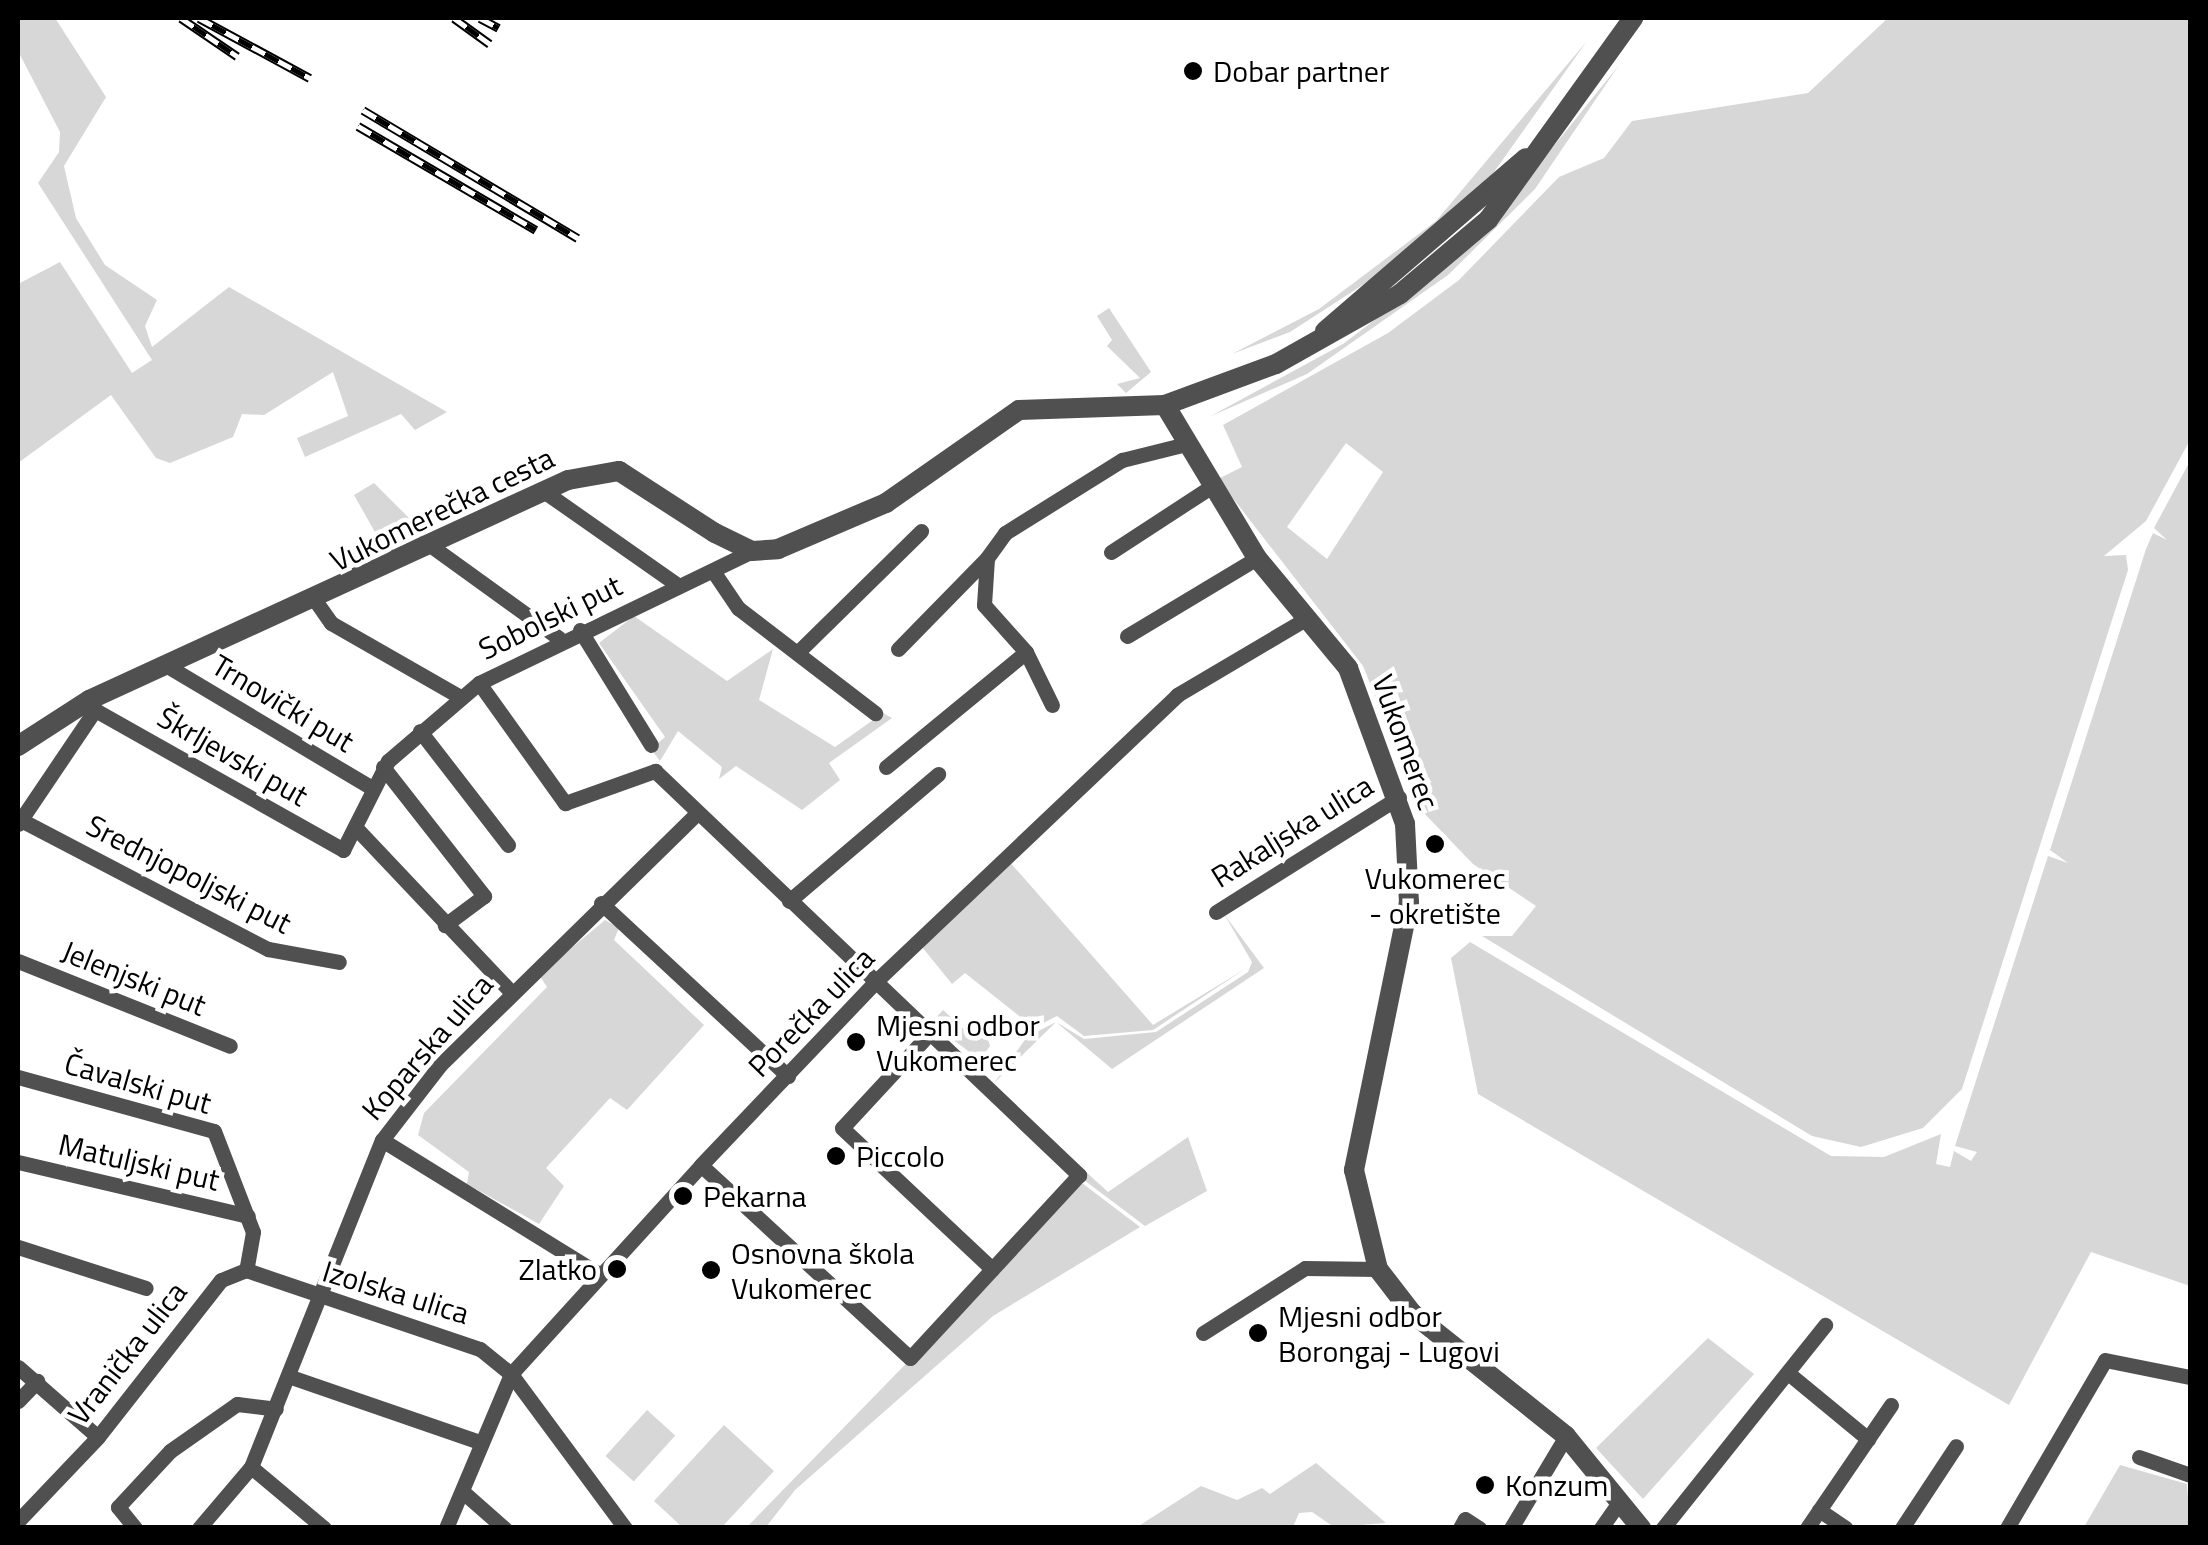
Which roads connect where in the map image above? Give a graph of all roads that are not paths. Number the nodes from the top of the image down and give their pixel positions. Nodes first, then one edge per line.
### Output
1 (1630, 19) edge
2 (1166, 405) junction
3 (1182, 444) junction
4 (1209, 488) junction
5 (542, 490) junction
6 (921, 532) dead end
7 (434, 548) junction
8 (752, 551) junction
9 (1111, 552) dead end
10 (987, 558) junction
11 (1257, 558) junction
12 (713, 571) junction
13 (679, 586) junction
14 (317, 603) junction
15 (1309, 617) junction
16 (580, 630) junction
17 (1126, 636) dead end
18 (559, 638) junction
19 (898, 648) dead end
20 (1026, 652) junction
21 (797, 653) junction
22 (169, 667) junction
23 (479, 683) junction
24 (460, 697) junction
25 (92, 705) junction
26 (1052, 705) dead end
27 (875, 713) dead end
28 (420, 730) junction
29 (18, 746) edge
30 (651, 746) dead end
31 (383, 767) junction
32 (886, 767) dead end
33 (938, 774) dead end
34 (368, 786) junction
35 (1398, 797) junction
36 (695, 815) junction
37 (18, 821) edge
38 (355, 827) junction
39 (508, 845) dead end
40 (343, 850) joint
41 (789, 901) junction
42 (601, 903) junction
43 (1216, 912) dead end
44 (445, 925) junction
45 (18, 961) edge
46 (339, 962) dead end
47 (875, 982) junction
48 (511, 992) junction
49 (930, 1034) junction
50 (230, 1046) dead end
51 (788, 1076) junction
52 (18, 1078) edge
53 (382, 1140) junction
54 (18, 1162) edge
55 (701, 1165) junction
56 (248, 1216) junction
57 (18, 1247) edge
58 (992, 1269) junction
59 (1378, 1269) junction
60 (246, 1270) junction
61 (601, 1275) junction
62 (146, 1288) dead end
63 (314, 1296) junction
64 (1825, 1326) dead end
65 (1203, 1333) dead end
66 (18, 1367) edge
67 (1788, 1373) junction
68 (510, 1374) junction
69 (288, 1376) junction
70 (2190, 1377) edge
71 (37, 1381) junction
72 (18, 1401) edge
73 (1891, 1405) dead end
74 (276, 1408) junction
75 (1566, 1436) junction
76 (98, 1437) junction
77 (1868, 1439) junction
78 (480, 1442) junction
79 (1956, 1446) dead end
80 (2140, 1456) dead end
81 (251, 1467) junction
82 (2190, 1474) edge
83 (463, 1492) junction
84 (1620, 1501) junction
85 (1818, 1510) junction
86 (18, 1521) edge
87 (136, 1528) edge
88 (199, 1528) edge
89 (324, 1528) edge
90 (446, 1528) edge
91 (504, 1528) edge
92 (625, 1528) edge
93 (1460, 1528) edge
94 (1478, 1528) edge
95 (1511, 1528) edge
96 (1601, 1528) edge
97 (1640, 1528) edge
98 (1663, 1528) edge
99 (1807, 1528) edge
100 (1846, 1528) edge
101 (1902, 1528) edge
102 (2006, 1528) edge

1 - 2 street
2 - 3 street, Vukomerec
2 - 8 street
3 - 4 street, Vukomerec
3 - 10 street
4 - 9 street
4 - 11 street, Vukomerec
5 - 7 street, Vukomerečka cesta
5 - 8 street, Vukomerečka cesta
5 - 13 street
6 - 21 street
7 - 14 street, Vukomerečka cesta
7 - 18 street
8 - 12 street, Sobolski put
10 - 19 street
10 - 20 street
11 - 15 street, Vukomerec
11 - 17 street
12 - 13 street, Sobolski put
12 - 21 street
13 - 16 street, Sobolski put
14 - 22 street, Vukomerečka cesta
14 - 24 street
15 - 35 street, Vukomerec
15 - 47 street, Porečka ulica
16 - 18 street, Sobolski put
16 - 30 street
18 - 23 street, Sobolski put
20 - 26 street
20 - 32 street
21 - 27 street
22 - 25 street, Vukomerečka cesta
22 - 34 street, Trnovički put
23 - 24 street, Sobolski put
23 - 36 street
24 - 28 street, Sobolski put
25 - 29 street, Vukomerečka cesta
25 - 37 street
25 - 40 street, Škrljevski put
28 - 31 street, Sobolski put
28 - 39 street
31 - 34 street, Sobolski put
31 - 44 street
33 - 41 street
34 - 38 street, Sobolski put
35 - 43 street, Rakaljska ulica
35 - 59 street, Vukomerec
36 - 41 street
36 - 42 street, Koparska ulica
37 - 46 street, Srednjopoljski put
38 - 40 street, Sobolski put
38 - 44 street
41 - 47 street
42 - 48 street, Koparska ulica
42 - 51 street
44 - 48 street
45 - 50 street, Jelenjski put
47 - 49 street
47 - 51 street, Porečka ulica
48 - 53 street, Koparska ulica
49 - 58 street
49 - 58 street
51 - 55 street, Porečka ulica
52 - 56 street, Čavalski put
53 - 61 street
53 - 63 street, Koparska ulica
54 - 56 street, Matuljski put
55 - 58 street
55 - 61 street, Porečka ulica
56 - 60 street
57 - 62 street
59 - 65 street
59 - 75 street, Vukomerec
60 - 63 street, Izolska ulica
60 - 76 street, Vranička ulica
61 - 68 street, Porečka ulica
63 - 68 street, Izolska ulica
63 - 69 street, Koparska ulica
64 - 67 street
66 - 71 street
67 - 77 street
67 - 98 street
68 - 78 street, Porečka ulica
68 - 92 street, Izolska ulica
69 - 74 street, Koparska ulica
69 - 78 street
70 - 102 street
71 - 72 street
71 - 76 street
73 - 77 street
74 - 81 street, Koparska ulica
74 - 87 street
75 - 84 street, Vukomerec
75 - 95 street
76 - 86 street, Vranička ulica
77 - 85 street
78 - 83 street, Porečka ulica
79 - 101 street
80 - 82 street
81 - 88 street, Koparska ulica
81 - 89 street
83 - 90 street, Porečka ulica
83 - 91 street
84 - 96 street
84 - 97 street, Vukomerec
85 - 99 street
85 - 100 street
93 - 94 street

